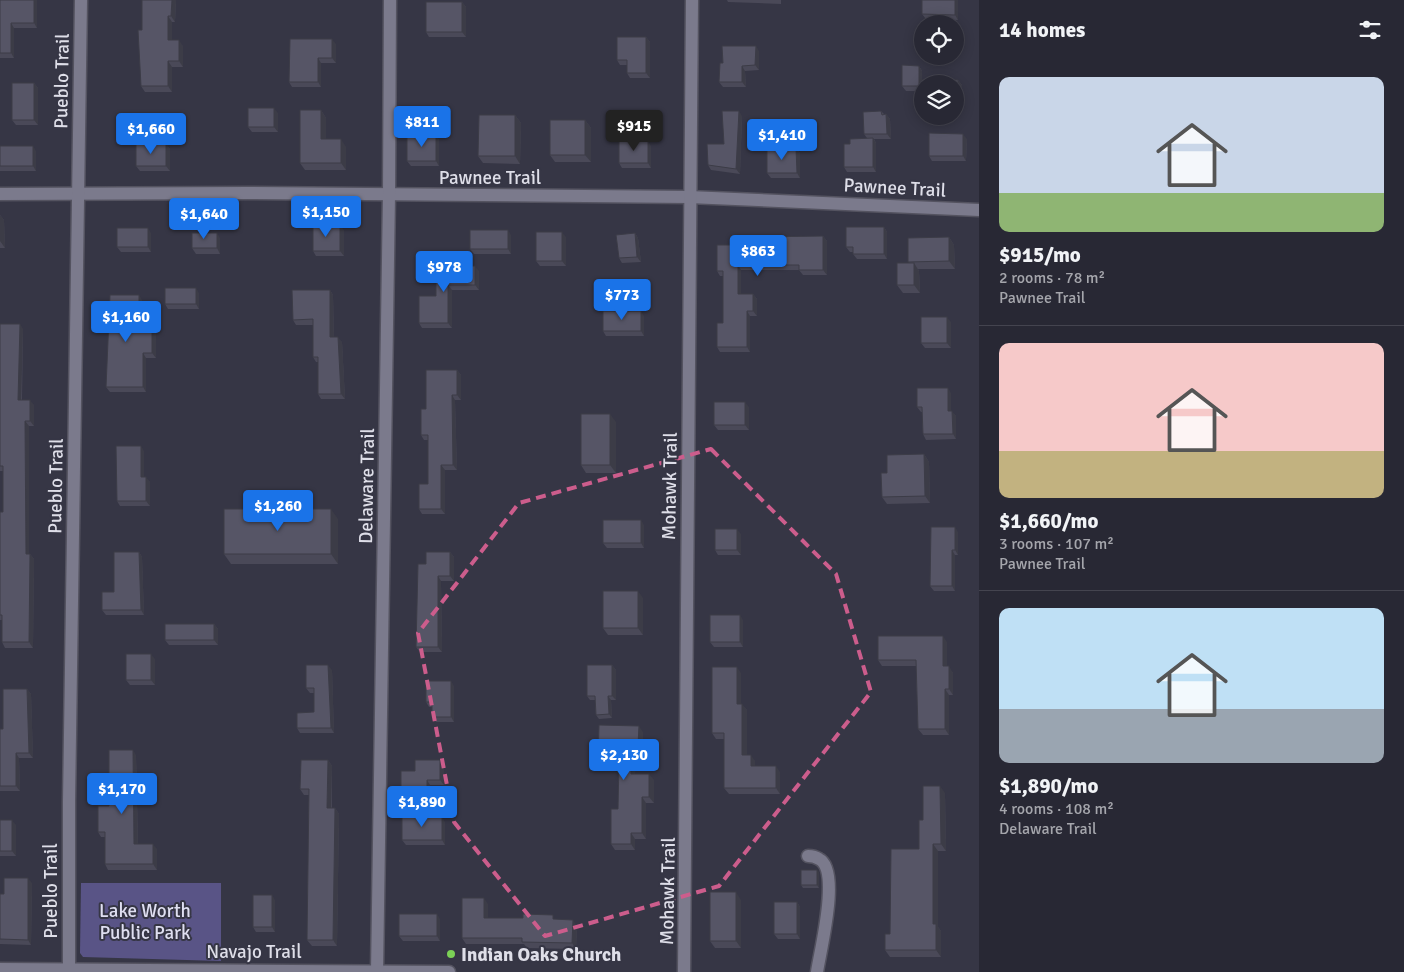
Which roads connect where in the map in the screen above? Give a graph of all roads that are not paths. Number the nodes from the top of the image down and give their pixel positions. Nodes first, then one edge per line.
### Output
1 (81, 0) edge
2 (390, 0) edge
3 (692, 0) edge
4 (0, 194) edge
5 (78, 195) junction
6 (389, 195) junction
7 (689, 197) junction
8 (979, 210) edge
9 (808, 856) dead end
10 (0, 969) edge
11 (69, 971) edge
12 (377, 971) edge
13 (449, 972) edge
14 (684, 972) edge
15 (817, 972) edge

1 - 5 street, Pueblo Trail
2 - 6 street, Delaware Trail
3 - 7 street, Mohawk Trail
4 - 5 street, Pawnee Trail
5 - 6 street, Pawnee Trail
5 - 11 street, Pueblo Trail
6 - 7 street, Pawnee Trail
6 - 12 street, Delaware Trail
7 - 8 street, Pawnee Trail
7 - 14 street, Mohawk Trail
9 - 15 street
10 - 11 street, Navajo Trail
11 - 12 street, Navajo Trail
12 - 13 street, Navajo Trail

